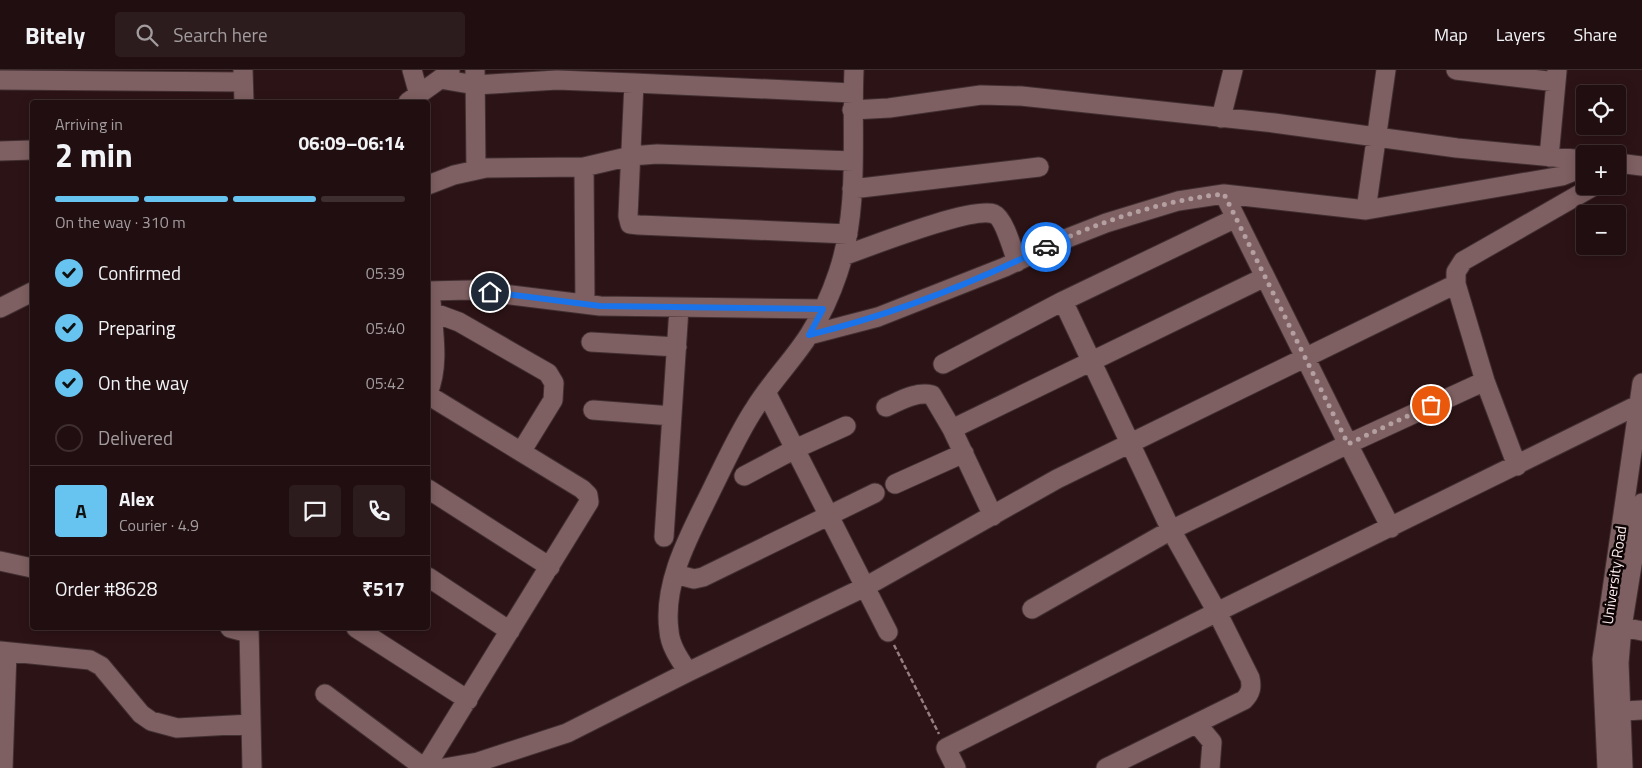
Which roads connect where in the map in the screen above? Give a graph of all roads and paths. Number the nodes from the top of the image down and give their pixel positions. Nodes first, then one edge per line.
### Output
1 (412, 70) edge
2 (854, 70) edge
3 (1233, 70) edge
4 (1386, 70) edge
5 (1456, 70) edge
6 (446, 75) edge
7 (243, 76) edge
8 (1557, 76) edge
9 (475, 77) edge
10 (0, 80) edge
11 (634, 83) junction
12 (414, 99) edge
13 (244, 100) edge
14 (853, 101) junction
15 (1221, 118) junction
16 (1377, 136) junction
17 (30, 150) edge
18 (0, 151) edge
19 (631, 156) junction
20 (1549, 157) junction
21 (1576, 159) edge
22 (853, 161) junction
23 (1626, 164) edge
24 (584, 166) junction
25 (1642, 166) edge
26 (1040, 167) dead end
27 (1576, 168) edge
28 (476, 170) junction
29 (430, 185) edge
30 (852, 189) junction
31 (1224, 194) junction
32 (1578, 195) edge
33 (1366, 210) junction
34 (1236, 218) junction
35 (848, 234) junction
36 (843, 256) junction
37 (1017, 262) junction
38 (1265, 277) junction
39 (1456, 284) junction
40 (430, 288) edge
41 (30, 293) edge
42 (430, 296) edge
43 (1064, 300) junction
44 (585, 304) junction
45 (0, 308) edge
46 (679, 308) junction
47 (823, 309) junction
48 (432, 312) junction
49 (809, 335) junction
50 (591, 342) dead end
51 (676, 347) junction
52 (1304, 358) junction
53 (1091, 360) junction
54 (430, 361) edge
55 (942, 364) dead end
56 (1485, 381) junction
57 (1642, 383) edge
58 (430, 387) edge
59 (766, 392) junction
60 (1640, 404) edge
61 (886, 407) dead end
62 (593, 410) dead end
63 (672, 416) junction
64 (846, 426) dead end
65 (952, 429) junction
66 (1129, 444) junction
67 (1348, 444) junction
68 (795, 449) junction
69 (521, 452) junction
70 (964, 453) junction
71 (1517, 466) junction
72 (895, 484) dead end
73 (714, 486) junction
74 (430, 490) edge
75 (875, 493) dead end
76 (1642, 503) edge
77 (828, 514) junction
78 (993, 516) junction
79 (1391, 528) junction
80 (1171, 530) junction
81 (1639, 533) edge
82 (664, 537) dead end
83 (0, 561) edge
84 (550, 567) junction
85 (30, 568) edge
86 (675, 574) junction
87 (430, 578) edge
88 (865, 587) junction
89 (1032, 609) dead end
90 (1217, 612) junction
91 (1622, 627) junction
92 (249, 630) edge
93 (359, 630) edge
94 (510, 631) junction
95 (1642, 631) edge
96 (888, 632) joint
97 (4, 652) edge
98 (688, 672) junction
99 (325, 694) dead end
100 (468, 700) junction
101 (1642, 710) edge
102 (1612, 712) junction
103 (251, 724) junction
104 (1197, 724) junction
105 (946, 748) junction
106 (3, 768) edge
107 (252, 768) edge
108 (434, 768) edge
109 (956, 768) edge
110 (1106, 768) edge
111 (1210, 768) edge
112 (1607, 768) edge
113 (1623, 768) edge

1 - 12 street
2 - 14 street
3 - 15 street
4 - 16 street
5 - 8 street
6 - 9 street
6 - 12 street
7 - 10 street
7 - 13 street
8 - 20 street
9 - 11 street
9 - 28 street
11 - 14 street
11 - 19 street
14 - 15 street
14 - 22 street
15 - 16 street
16 - 20 street
16 - 33 street
17 - 18 street
19 - 22 street
19 - 24 street
19 - 35 street
20 - 21 street
22 - 30 street
23 - 25 street
24 - 28 street
24 - 44 street
26 - 30 street
27 - 33 street
28 - 29 street
30 - 35 street
31 - 33 street
31 - 34 street
31 - 37 street
32 - 39 street
34 - 38 street
34 - 43 street
35 - 36 street
36 - 37 street
36 - 47 street
37 - 49 street
38 - 52 street
38 - 53 street
39 - 52 street
39 - 56 street
40 - 44 street
41 - 45 street
42 - 48 street
43 - 53 street
43 - 55 street
44 - 46 street
46 - 47 street
46 - 51 street
47 - 49 street
48 - 54 street
48 - 69 street
49 - 59 street
50 - 51 street
51 - 63 street
52 - 66 street
52 - 67 street
53 - 65 street
53 - 66 street
56 - 67 street
56 - 71 street
57 - 60 street, University Road
58 - 69 street
59 - 68 street
59 - 73 street
60 - 71 street
60 - 102 street, University Road
61 - 65 street
62 - 63 street
63 - 82 street
64 - 68 street
65 - 70 street
66 - 78 street
66 - 80 street
67 - 79 street
67 - 80 street
68 - 73 street
68 - 77 street
69 - 84 street
70 - 72 street
70 - 78 street
71 - 79 street
73 - 86 street
74 - 84 street
75 - 77 street
76 - 81 street, University Road
77 - 86 street
77 - 88 street
78 - 88 street
79 - 90 street
80 - 89 street
80 - 90 street
81 - 91 street, University Road
83 - 85 street
84 - 94 street
86 - 98 street
87 - 94 street
88 - 96 street
88 - 98 street
90 - 104 street
90 - 105 street
91 - 95 street
91 - 102 street, University Road
92 - 103 street
93 - 100 street
94 - 100 street
96 - 105 path
97 - 103 street
97 - 106 street
98 - 108 street
99 - 108 street
100 - 108 street
101 - 102 street
102 - 112 street, University Road
102 - 113 street
103 - 107 street
104 - 110 street
104 - 111 street
105 - 109 street

